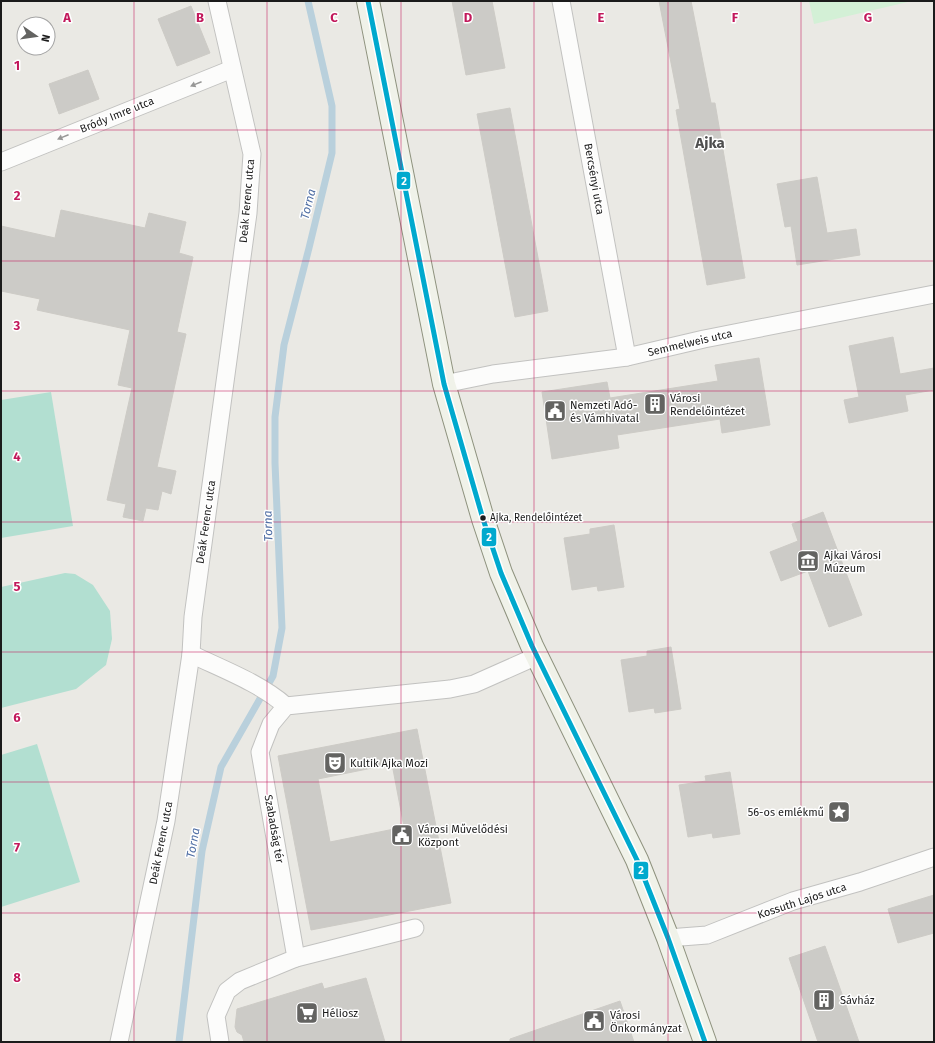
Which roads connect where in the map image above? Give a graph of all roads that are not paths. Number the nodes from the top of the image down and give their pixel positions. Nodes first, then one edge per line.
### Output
1 (217, 1) edge
2 (368, 1) edge
3 (561, 1) edge
4 (232, 69) junction
5 (1, 162) edge
6 (934, 294) edge
7 (627, 357) junction
8 (444, 384) junction
9 (191, 654) junction
10 (537, 656) junction
11 (282, 703) junction
12 (934, 857) edge
13 (415, 928) dead end
14 (668, 938) junction
15 (296, 958) junction
16 (120, 1042) edge
17 (220, 1042) edge
18 (705, 1042) edge

1 - 4 street, Deák Ferenc utca
2 - 8 main road
3 - 7 street, Bercsényi utca
4 -> 5 street, Bródy Imre utca
4 - 9 street, Deák Ferenc utca
6 - 7 street, Semmelweis utca
7 - 8 street, Semmelweis utca
8 - 10 main road
9 - 11 street
9 - 16 street, Deák Ferenc utca
10 - 11 street
10 - 14 main road
11 - 15 street, Szabadság tér
12 - 14 street, Kossuth Lajos utca
13 - 15 street
14 - 18 main road
15 - 17 street

